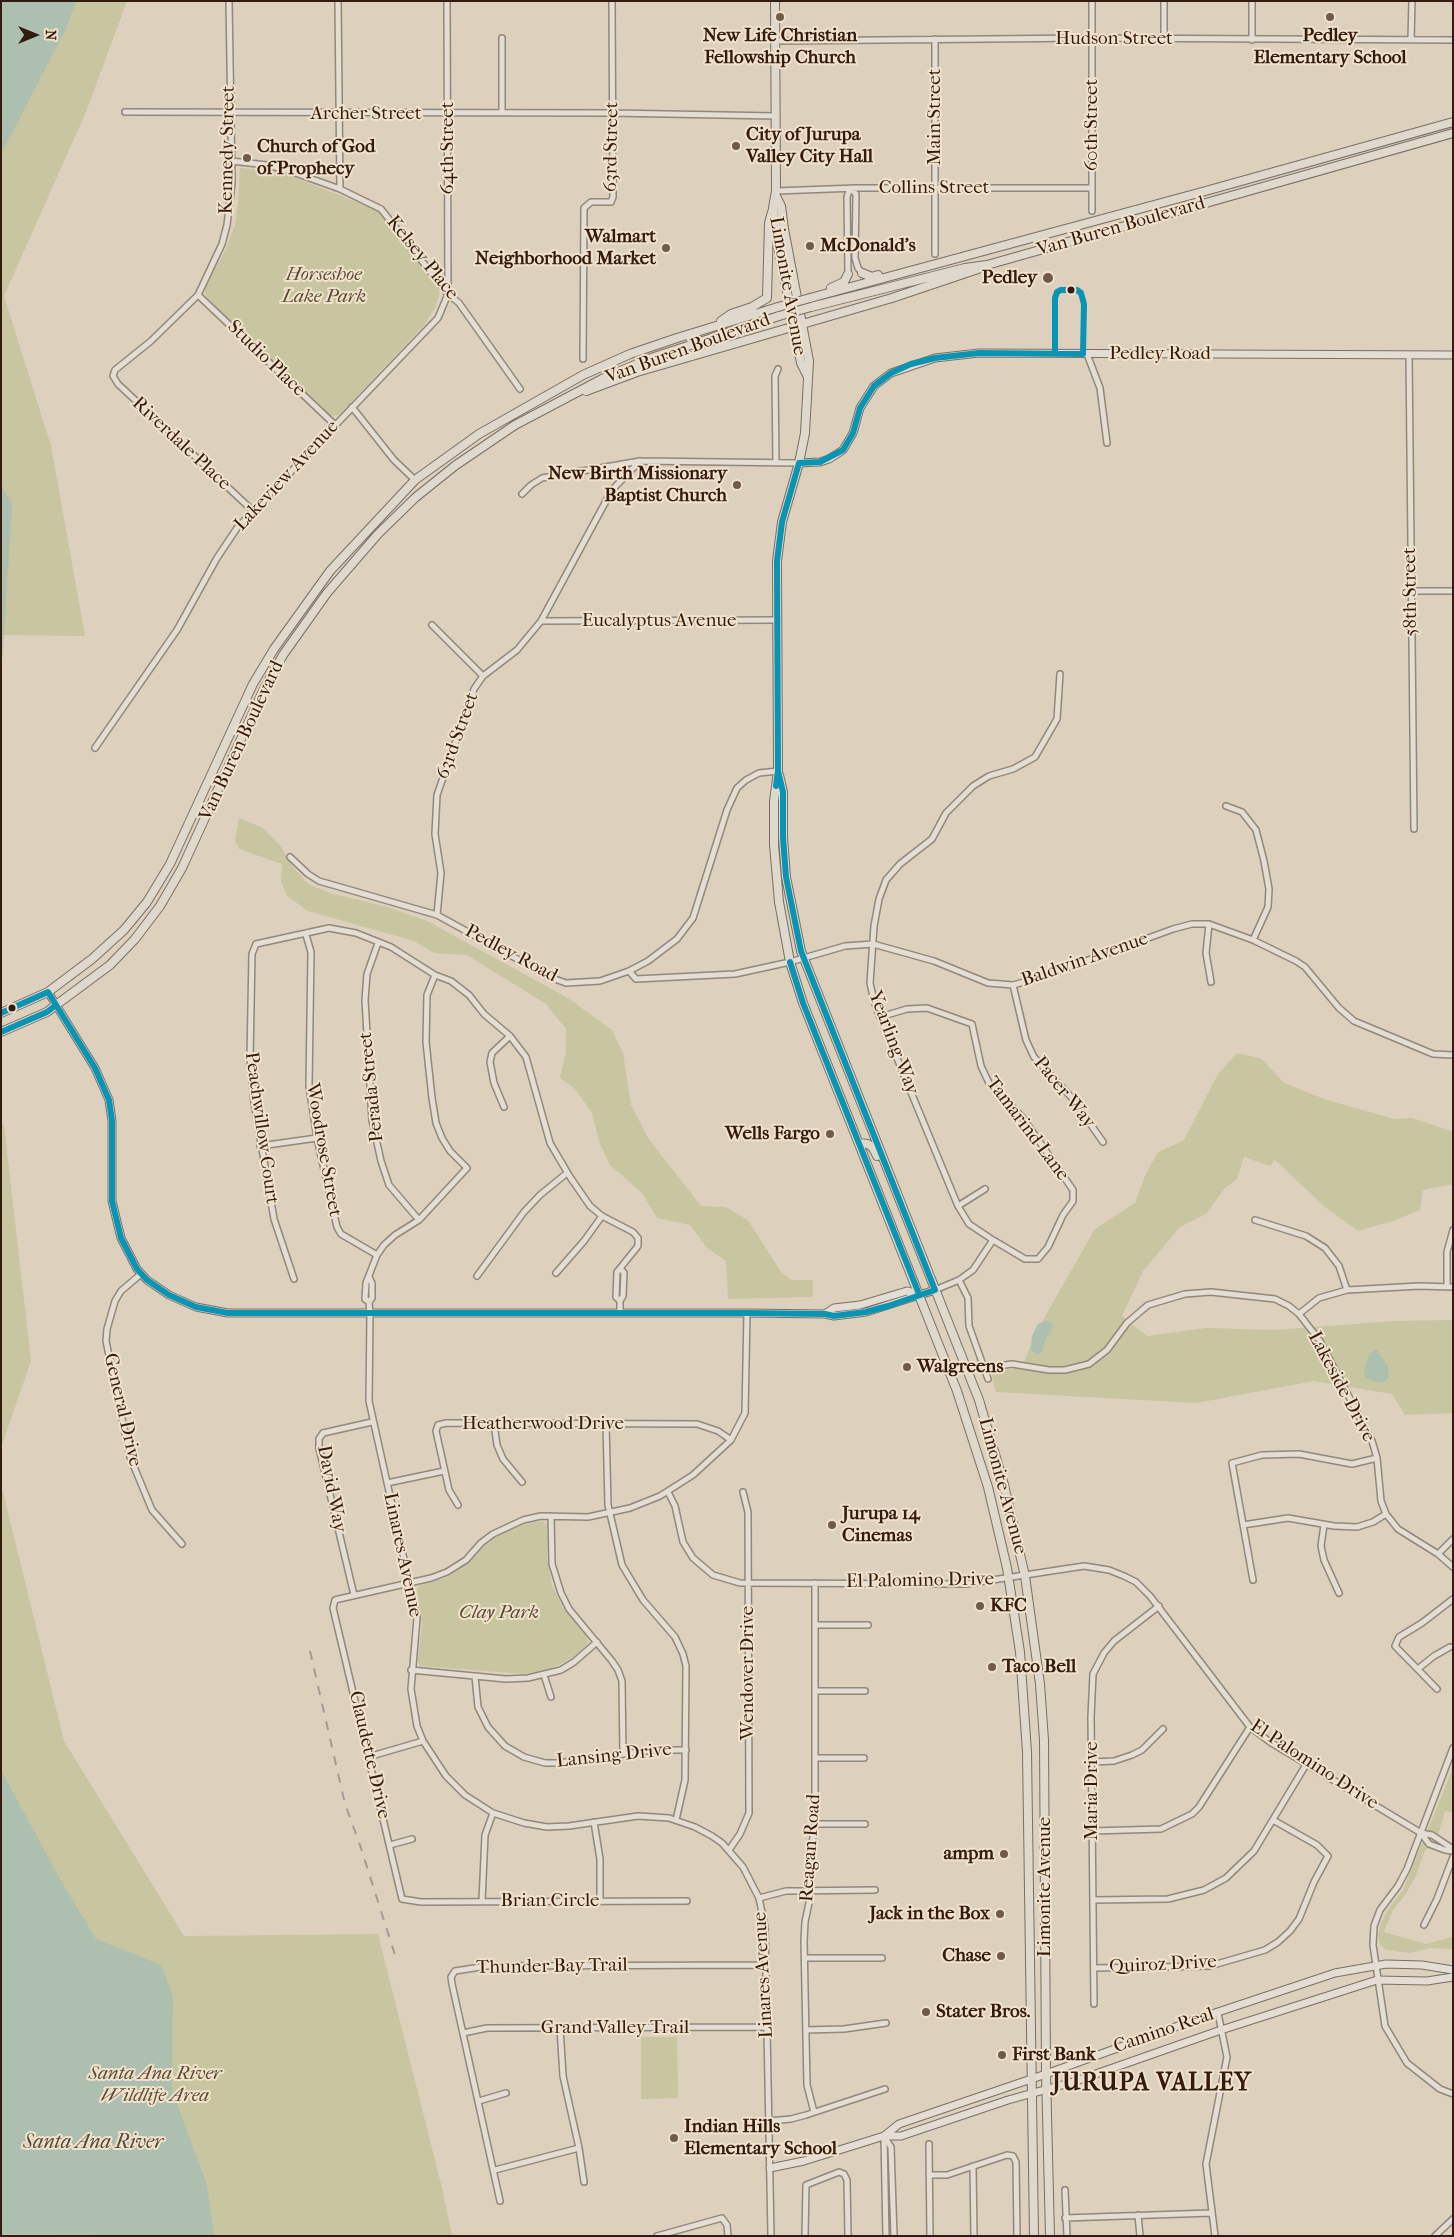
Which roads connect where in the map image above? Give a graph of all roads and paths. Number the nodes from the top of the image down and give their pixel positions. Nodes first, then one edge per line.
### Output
1 (229, 1) edge
2 (338, 1) edge
3 (447, 1) edge
4 (612, 1) edge
5 (775, 1) edge
6 (1092, 1) edge
7 (1164, 1) edge
8 (1252, 1) edge
9 (1412, 1) edge
10 (502, 38) dead end
11 (1092, 38) junction
12 (935, 39) junction
13 (1164, 39) junction
14 (1252, 40) junction
15 (1411, 40) junction
16 (1453, 40) edge
17 (775, 41) junction
18 (125, 112) dead end
19 (502, 113) junction
20 (612, 113) junction
21 (229, 114) junction
22 (338, 114) junction
23 (448, 114) junction
24 (776, 116) junction
25 (1453, 122) edge
26 (1453, 133) edge
27 (231, 161) junction
28 (850, 188) junction
29 (936, 188) junction
30 (1092, 188) junction
31 (340, 189) junction
32 (776, 194) junction
33 (773, 208) junction
34 (1092, 211) dead end
35 (935, 254) dead end
36 (987, 265) junction
37 (922, 267) junction
38 (862, 273) joint
39 (848, 274) joint
40 (448, 294) junction
41 (198, 295) junction
42 (810, 298) junction
43 (803, 324) junction
44 (713, 326) junction
45 (794, 327) junction
46 (1088, 354) junction
47 (1409, 355) junction
48 (1453, 355) edge
49 (583, 359) dead end
50 (778, 369) dead end
51 (807, 375) junction
52 (113, 376) joint
53 (520, 389) dead end
54 (574, 392) junction
55 (352, 407) junction
56 (334, 424) junction
57 (1107, 443) dead end
58 (640, 461) junction
59 (776, 463) junction
60 (799, 463) junction
61 (415, 480) junction
62 (522, 494) dead end
63 (416, 497) junction
64 (252, 510) junction
65 (1411, 591) junction
66 (1453, 591) edge
67 (778, 620) junction
68 (541, 621) junction
69 (432, 625) dead end
70 (1060, 674) dead end
71 (483, 676) junction
72 (95, 748) dead end
73 (778, 771) junction
74 (1226, 806) dead end
75 (1414, 829) dead end
76 (290, 856) dead end
77 (437, 915) junction
78 (1209, 924) junction
79 (306, 935) junction
80 (1253, 940) junction
81 (378, 942) junction
82 (873, 944) junction
83 (804, 959) junction
84 (790, 962) junction
85 (629, 971) junction
86 (435, 975) junction
87 (1211, 982) dead end
88 (1013, 985) junction
89 (48, 992) junction
90 (56, 1005) junction
91 (1, 1013) edge
92 (880, 1017) junction
93 (1, 1032) edge
94 (510, 1036) junction
95 (1453, 1055) edge
96 (504, 1107) dead end
97 (317, 1138) junction
98 (1103, 1142) dead end
99 (859, 1143) junction
100 (260, 1146) junction
101 (568, 1173) junction
102 (985, 1189) dead end
103 (958, 1206) junction
104 (904, 1213) junction
105 (602, 1216) junction
106 (420, 1220) junction
107 (1255, 1220) dead end
108 (1453, 1230) edge
109 (993, 1240) junction
110 (377, 1255) junction
111 (1038, 1259) joint
112 (556, 1273) dead end
113 (141, 1274) junction
114 (477, 1276) dead end
115 (294, 1279) dead end
116 (959, 1280) junction
117 (1450, 1287) edge
118 (935, 1290) junction
119 (1347, 1290) junction
120 (919, 1294) junction
121 (370, 1313) junction
122 (620, 1313) junction
123 (747, 1313) junction
124 (1299, 1314) junction
125 (984, 1368) junction
126 (988, 1379) dead end
127 (372, 1422) junction
128 (494, 1424) junction
129 (606, 1424) junction
130 (731, 1440) junction
131 (1377, 1458) junction
132 (444, 1471) junction
133 (522, 1482) dead end
134 (387, 1483) junction
135 (668, 1492) junction
136 (743, 1492) dead end
137 (458, 1505) dead end
138 (610, 1512) junction
139 (1386, 1514) junction
140 (551, 1516) junction
141 (1243, 1525) junction
142 (1324, 1525) junction
143 (1453, 1540) edge
144 (182, 1544) dead end
145 (1438, 1554) junction
146 (1453, 1567) edge
147 (1025, 1576) junction
148 (1009, 1578) junction
149 (1253, 1580) dead end
150 (410, 1583) junction
151 (748, 1583) junction
152 (815, 1583) junction
153 (1339, 1593) dead end
154 (354, 1595) junction
155 (1453, 1600) edge
156 (1159, 1606) junction
157 (868, 1625) dead end
158 (815, 1626) junction
159 (597, 1642) junction
160 (1450, 1648) dead end
161 (1419, 1668) junction
162 (411, 1670) junction
163 (476, 1676) junction
164 (544, 1676) junction
165 (1437, 1689) dead end
166 (815, 1691) junction
167 (865, 1691) dead end
168 (550, 1697) dead end
169 (1250, 1727) junction
170 (1163, 1729) dead end
171 (423, 1741) junction
172 (1453, 1748) edge
173 (686, 1750) junction
174 (623, 1754) junction
175 (368, 1757) junction
176 (815, 1758) junction
177 (864, 1758) dead end
178 (1092, 1762) junction
179 (1307, 1764) junction
180 (493, 1813) junction
181 (676, 1820) junction
182 (1273, 1820) junction
183 (594, 1822) junction
184 (816, 1824) junction
185 (865, 1824) dead end
186 (1092, 1831) junction
187 (1421, 1833) junction
188 (412, 1839) dead end
189 (1442, 1841) junction
190 (390, 1844) junction
191 (1439, 1848) junction
192 (728, 1850) junction
193 (1453, 1850) edge
194 (1453, 1857) edge
195 (810, 1890) junction
196 (875, 1890) dead end
197 (759, 1898) junction
198 (482, 1900) junction
199 (1093, 1900) junction
200 (600, 1901) junction
201 (412, 1902) joint
202 (687, 1902) dead end
203 (1424, 1925) dead end
204 (805, 1958) junction
205 (882, 1958) dead end
206 (1376, 1964) junction
207 (766, 1965) junction
208 (1094, 1968) junction
209 (1453, 1970) edge
210 (1453, 1976) edge
211 (1377, 1980) junction
212 (1094, 2004) dead end
213 (1218, 2013) junction
214 (886, 2023) dead end
215 (767, 2027) junction
216 (560, 2028) junction
217 (806, 2030) junction
218 (1221, 2030) junction
219 (463, 2034) junction
220 (1046, 2074) junction
221 (1031, 2079) junction
222 (885, 2089) dead end
223 (1047, 2089) junction
224 (506, 2093) dead end
225 (1032, 2094) junction
226 (1453, 2094) edge
227 (479, 2101) junction
228 (814, 2112) junction
229 (769, 2121) junction
230 (884, 2136) junction
231 (929, 2144) dead end
232 (579, 2148) junction
233 (973, 2166) junction
234 (770, 2168) junction
235 (495, 2170) junction
236 (929, 2175) junction
237 (584, 2182) dead end
238 (1065, 2190) dead end
239 (500, 2201) dead end
240 (1212, 2213) junction
241 (1138, 2216) junction
242 (1065, 2218) junction
243 (1453, 2219) edge
244 (657, 2236) edge
245 (728, 2236) edge
246 (771, 2236) edge
247 (805, 2236) edge
248 (848, 2236) edge
249 (886, 2236) edge
250 (894, 2236) edge
251 (930, 2236) edge
252 (974, 2236) edge
253 (1017, 2236) edge
254 (1034, 2236) edge
255 (1050, 2236) edge
256 (1067, 2236) edge
257 (1140, 2236) edge
258 (1215, 2236) edge
259 (1435, 2236) edge

1 - 21 street, Kennedy Street
2 - 22 street
3 - 23 street, 64th Street
4 - 20 street, 63rd Street
5 - 17 main road, Limonite Avenue
6 - 11 street, 60th Street
7 - 13 street
8 - 14 street
9 - 15 street
10 - 19 street
11 - 12 street, Hudson Street
11 - 13 street, Hudson Street
11 - 30 street, 60th Street
12 - 17 street, Hudson Street
12 - 29 street, Main Street
13 - 14 street, Hudson Street
14 - 15 street, Hudson Street
15 - 16 street, Hudson Street
17 - 24 main road, Limonite Avenue
18 - 21 street, Archer Street
19 - 20 street, Archer Street
19 - 23 street, Archer Street
20 - 24 street, Archer Street
20 - 49 street, 63rd Street
21 - 22 street, Archer Street
21 - 27 street, Kennedy Street
22 - 23 street, Archer Street
22 - 31 street
23 - 40 street, 64th Street
24 - 32 main road, Limonite Avenue
25 - 37 main road, Van Buren Boulevard
26 - 36 main road, Van Buren Boulevard
27 - 31 street, Kelsey Place
27 - 41 street, Kennedy Street
28 - 29 street, Collins Street
28 - 32 street, Collins Street
28 - 38 street
28 - 39 street
29 - 30 street, Collins Street
29 - 35 street, Main Street
30 - 34 street, 60th Street
31 - 40 street, Kelsey Place
32 - 33 main road, Limonite Avenue
32 - 43 main road, Limonite Avenue
33 - 44 main road
33 - 45 main road, Limonite Avenue
36 - 43 main road
36 - 54 main road, Van Buren Boulevard, bridge
37 - 38 main road
37 - 42 main road, Van Buren Boulevard
39 - 42 main road
40 - 53 street, Kelsey Place
40 - 55 street, Lakeview Avenue
41 - 52 street, Kennedy Street
41 - 56 street, Studio Place
42 - 44 main road, Van Buren Boulevard, bridge
43 - 45 main road
43 - 51 main road, Limonite Avenue
44 - 61 main road, Van Buren Boulevard
45 - 51 main road, Limonite Avenue
45 - 54 main road
46 - 47 main road, Pedley Road
46 - 57 street
46 - 60 main road, Pedley Road
47 - 48 main road, Pedley Road
47 - 65 street, 58th Street
50 - 59 street
51 - 60 main road, Limonite Avenue
52 - 64 street, Riverdale Place
54 - 63 main road, Van Buren Boulevard
55 - 56 street, Lakeview Avenue
55 - 61 street
56 - 64 street, Lakeview Avenue
58 - 59 street
58 - 62 street
58 - 68 street, 63rd Street
59 - 60 street
60 - 67 main road, Limonite Avenue
61 - 63 main road
61 - 89 main road, Van Buren Boulevard
63 - 90 main road, Van Buren Boulevard
64 - 72 street, Lakeview Avenue
65 - 66 street
65 - 75 street, 58th Street
67 - 68 street, Eucalyptus Avenue
67 - 73 main road, Limonite Avenue
68 - 71 street, 63rd Street
69 - 71 street
70 - 82 street, Yearling Way
71 - 77 street, 63rd Street
73 - 83 main road, Limonite Avenue
73 - 84 main road, Limonite Avenue
73 - 85 street, Pedley Road
74 - 80 street
76 - 77 street, Pedley Road
77 - 85 street, Pedley Road
78 - 80 street, Baldwin Avenue
78 - 87 street
78 - 88 street, Baldwin Avenue
79 - 81 street
79 - 97 street, Woodrose Street
79 - 100 street, Peachwillow Court
80 - 95 street, Baldwin Avenue
81 - 86 street
81 - 106 street, Perada Street
82 - 83 street, Baldwin Avenue
82 - 88 street, Baldwin Avenue
82 - 92 street, Yearling Way
83 - 84 street, Baldwin Avenue
83 - 104 main road, Limonite Avenue
84 - 85 street, Baldwin Avenue
84 - 99 main road, Limonite Avenue
86 - 94 street
86 - 106 street
88 - 98 street, Pacer Way
89 - 90 main road
89 - 91 main road, Van Buren Boulevard
90 - 93 main road, Van Buren Boulevard
90 - 113 main road
92 - 103 street, Yearling Way
92 - 111 street, Tamarind Lane
94 - 96 street
94 - 101 street
97 - 100 street
97 - 110 street, Woodrose Street
99 - 104 main road
99 - 120 main road, Limonite Avenue
100 - 115 street, Peachwillow Court
101 - 105 street
101 - 114 street
102 - 103 street
103 - 109 street, Yearling Way
104 - 118 main road, Limonite Avenue
105 - 112 street
105 - 122 street
106 - 110 street
107 - 119 street
108 - 117 street
109 - 111 street, Yearling Way
109 - 116 street
110 - 121 street, Linares Avenue
113 - 121 main road
113 - 144 street, General Drive
116 - 118 street
116 - 125 street
117 - 119 street
118 - 120 main road
118 - 147 main road, Limonite Avenue
119 - 124 street
120 - 123 main road
120 - 148 main road, Limonite Avenue
121 - 122 main road
121 - 127 street, Linares Avenue
122 - 123 main road
123 - 130 street
124 - 125 street, Lakeside Drive
124 - 131 street, Lakeside Drive
125 - 126 street
127 - 134 street, Linares Avenue
127 - 154 street, David Way
128 - 129 street, Heatherwood Drive
128 - 132 street, Heatherwood Drive
128 - 133 street
129 - 130 street, Heatherwood Drive
129 - 138 street
130 - 135 street
131 - 139 street, Lakeside Drive
131 - 141 street
132 - 134 street
132 - 137 street, Heatherwood Drive
134 - 150 street, Linares Avenue
135 - 138 street
135 - 151 street, El Palomino Drive
136 - 151 street, Wendover Drive
138 - 140 street
138 - 173 street
139 - 142 street
139 - 145 street, Lakeside Drive
140 - 150 street
140 - 159 street
141 - 142 street
141 - 149 street
142 - 153 street
143 - 145 street
145 - 146 street, Lakeside Drive
147 - 148 street, El Palomino Drive
147 - 156 street, El Palomino Drive
147 - 220 main road, Limonite Avenue
148 - 152 street, El Palomino Drive
148 - 221 main road, Limonite Avenue
150 - 154 street
150 - 162 street, Linares Avenue
151 - 152 street, El Palomino Drive
151 - 192 street, Wendover Drive
152 - 158 street, Reagan Road
154 - 175 street, Claudette Drive
155 - 161 street
156 - 169 street, El Palomino Drive
156 - 178 street, Maria Drive
157 - 158 street
158 - 166 street, Reagan Road
159 - 164 street
159 - 174 street
160 - 161 street
161 - 165 street
162 - 163 street
162 - 171 street, Linares Avenue
163 - 164 street
163 - 174 street, Lansing Drive
164 - 168 street
166 - 167 street
166 - 176 street, Reagan Road
169 - 179 street, El Palomino Drive
169 - 186 street
170 - 178 street
171 - 175 street
171 - 180 street, Linares Avenue
172 - 187 street
173 - 174 street, Lansing Drive
173 - 181 street
175 - 190 street, Claudette Drive
176 - 177 street
176 - 184 street, Reagan Road
178 - 186 street, Maria Drive
179 - 182 street
179 - 187 street, El Palomino Drive
180 - 183 street, Linares Avenue
180 - 198 street
181 - 183 street, Linares Avenue
181 - 192 street, Linares Avenue
182 - 199 street
182 - 208 street, Quiroz Drive
183 - 200 street
184 - 185 street
184 - 195 street, Reagan Road
186 - 199 street, Maria Drive
187 - 189 street, El Palomino Drive
187 - 191 street, El Palomino Drive
187 - 206 street
188 - 190 street
189 - 191 street
189 - 193 street, El Palomino Drive
190 - 201 street, Claudette Drive
191 - 193 street, El Palomino Drive
192 - 197 street, Linares Avenue
194 - 203 street
195 - 196 street
195 - 197 street
195 - 204 street, Reagan Road
197 - 207 street, Linares Avenue
198 - 200 street, Brian Circle
198 - 201 street, Brian Circle
199 - 208 street, Maria Drive
200 - 202 street, Brian Circle
204 - 205 street
204 - 217 street, Reagan Road
206 - 209 main road, Camino Real
206 - 211 street
206 - 213 main road, Camino Real
207 - 215 street, Linares Avenue
207 - 219 street, Thunder Bay Trail
208 - 212 street, Maria Drive
210 - 211 main road, Camino Real
211 - 218 main road, Camino Real
211 - 226 street
213 - 218 street
213 - 220 main road, Camino Real
214 - 217 street
215 - 216 street, Grand Valley Trail
215 - 229 street, Linares Avenue
216 - 219 street, Grand Valley Trail
216 - 232 street
217 - 228 street, Reagan Road
218 - 223 main road, Camino Real
218 - 240 street
219 - 227 street, Thunder Bay Trail
220 - 221 main road, Camino Real
220 - 223 main road, Limonite Avenue
221 - 225 main road, Limonite Avenue
221 - 230 main road, Camino Real
222 - 228 street
223 - 225 main road, Camino Real
223 - 255 main road, Limonite Avenue
224 - 227 street
225 - 230 main road, Camino Real
225 - 254 main road, Limonite Avenue
227 - 235 street, Thunder Bay Trail
228 - 229 street
229 - 234 street, Linares Avenue
230 - 234 main road, Camino Real
230 - 249 street
230 - 250 street
231 - 236 street
232 - 235 street
232 - 237 street
233 - 236 street
233 - 252 street
233 - 253 street
234 - 246 street, Linares Avenue
235 - 239 street, Thunder Bay Trail
236 - 251 street
238 - 242 street
240 - 241 street
240 - 258 street
241 - 242 street
241 - 257 street
242 - 256 street
243 - 259 street
244 - 245 street
247 - 248 street

